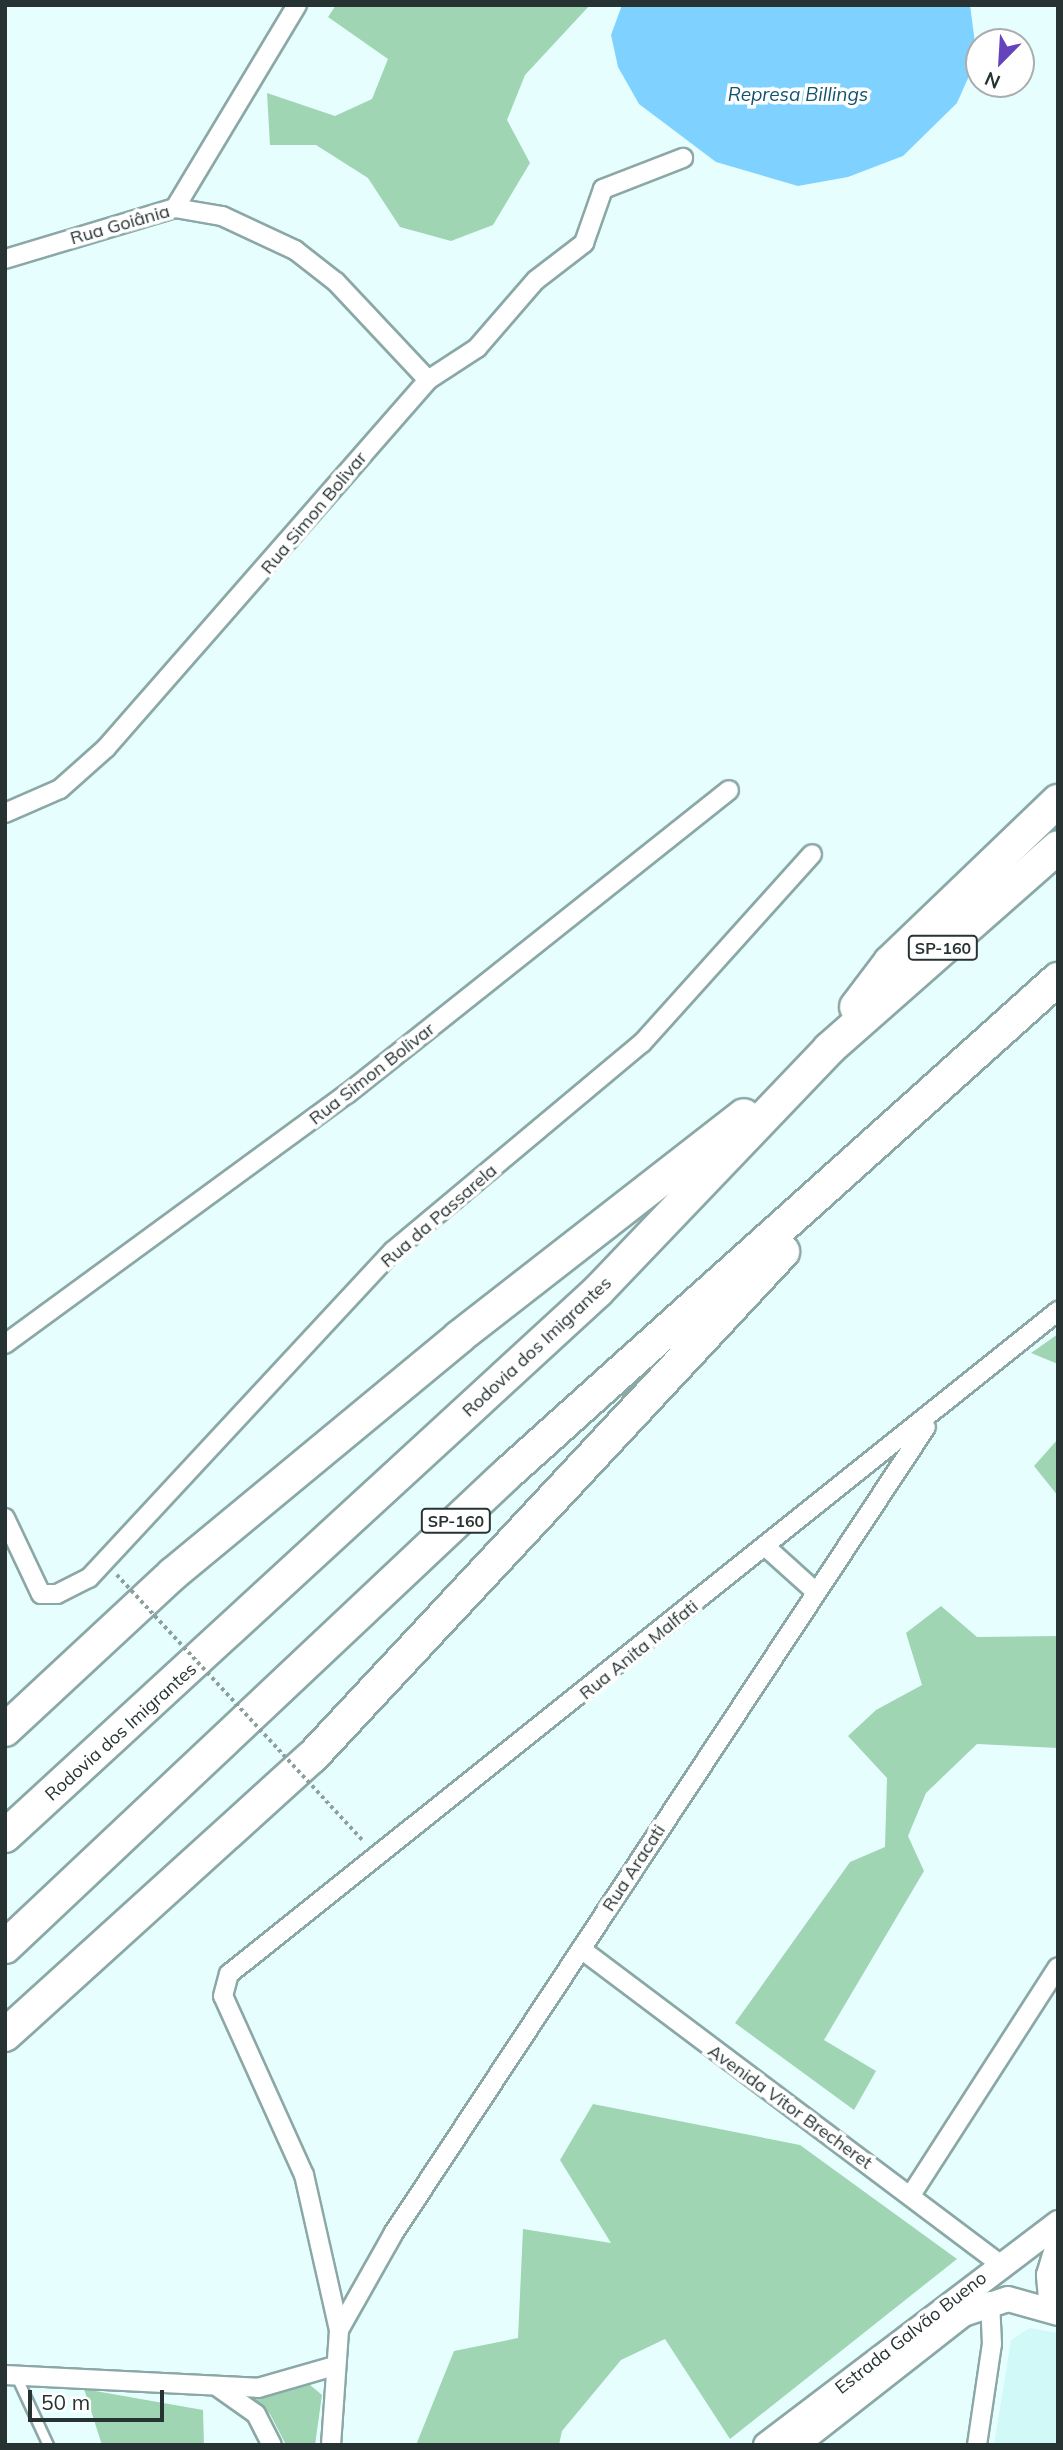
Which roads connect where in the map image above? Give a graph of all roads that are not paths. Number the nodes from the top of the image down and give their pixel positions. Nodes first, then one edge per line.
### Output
1 (297, 5) edge
2 (683, 158) dead end
3 (174, 208) junction
4 (5, 259) edge
5 (428, 380) junction
6 (729, 790) dead end
7 (1058, 801) edge
8 (5, 813) edge
9 (1058, 847) edge
10 (813, 854) dead end
11 (1058, 979) edge
12 (829, 1049) junction
13 (918, 1108) junction
14 (1058, 1311) edge
15 (5, 1344) edge
16 (937, 1411) junction
17 (5, 1518) edge
18 (766, 1547) junction
19 (816, 1592) junction
20 (5, 1730) edge
21 (5, 1836) edge
22 (5, 1947) edge
23 (581, 1949) junction
24 (1058, 1967) edge
25 (5, 2035) edge
26 (911, 2195) junction
27 (1058, 2223) edge
28 (1058, 2246) edge
29 (1000, 2264) junction
30 (990, 2301) junction
31 (1055, 2312) edge
32 (339, 2330) junction
33 (334, 2366) junction
34 (10, 2375) edge
35 (219, 2388) junction
36 (48, 2445) edge
37 (272, 2445) edge
38 (331, 2445) edge
39 (766, 2445) edge
40 (796, 2445) edge
41 (976, 2445) edge

1 - 3 street
2 - 5 street, Rua Simon Bolivar
3 - 4 street, Rua Goiânia
3 - 5 street, Rua Goiânia
5 - 8 street, Rua Simon Bolivar
6 - 15 street, Rua Simon Bolivar
7 - 12 highway
9 - 12 highway, Rodovia dos Imigrantes / SP-160
10 - 17 street, Rua da Passarela
11 - 13 highway, SP-160
12 - 20 highway
12 - 21 highway, Rodovia dos Imigrantes / SP-160
13 - 22 highway, SP-160
13 - 25 highway
14 - 16 street, Rua Anita Malfati
16 - 18 street, Rua Anita Malfati
16 - 19 street, Rua Aracati
18 - 19 street
18 - 32 street, Rua Anita Malfati
19 - 23 street, Rua Aracati
23 - 26 street, Avenida Vitor Brecheret
23 - 32 street, Rua Aracati
24 - 26 street
26 - 29 street, Avenida Vitor Brecheret
27 - 29 main road, Estrada Galvão Bueno
28 - 31 main road
29 - 39 main road, Estrada Galvão Bueno
30 - 31 main road, Estrada Galvão Bueno
30 - 40 main road, Estrada Galvão Bueno
30 - 41 street
32 - 33 street
33 - 35 street
33 - 38 street
34 - 35 street
34 - 36 lane
35 - 37 street

